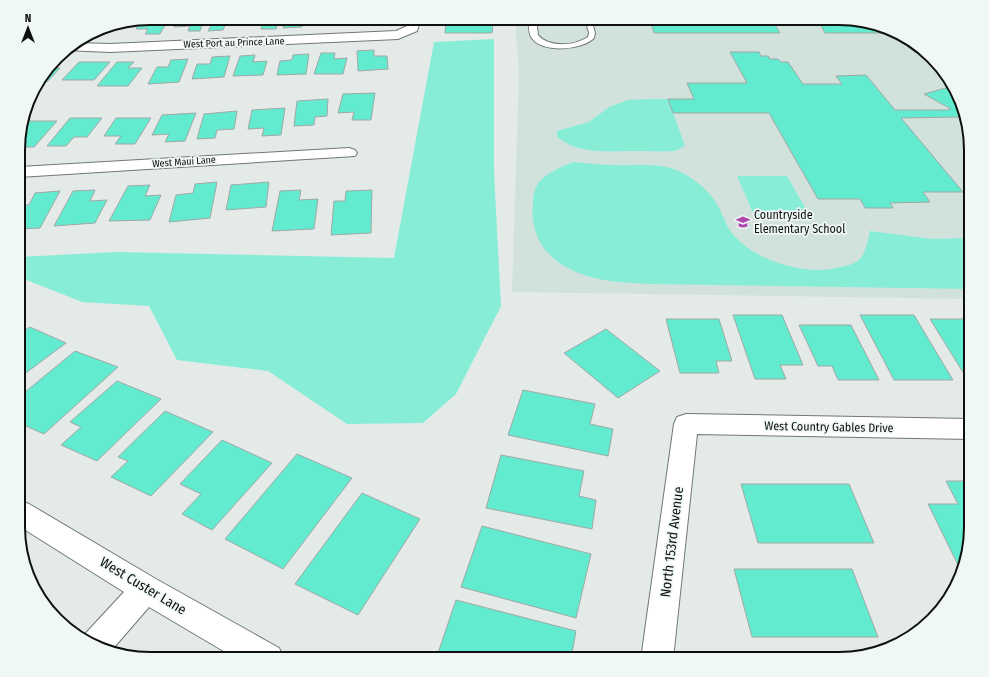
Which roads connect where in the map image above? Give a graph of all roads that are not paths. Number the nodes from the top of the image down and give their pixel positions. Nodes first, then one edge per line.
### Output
1 (414, 25) edge
2 (533, 25) edge
3 (590, 25) edge
4 (80, 47) edge
5 (349, 153) dead end
6 (25, 172) edge
7 (686, 424) joint
8 (964, 429) edge
9 (25, 516) edge
10 (146, 589) junction
11 (100, 641) edge
12 (256, 652) edge
13 (658, 652) edge

1 - 4 street, West Port au Prince Lane
2 - 3 lane
5 - 6 street, West Maui Lane
7 - 8 street, West Country Gables Drive
7 - 13 street, North 153rd Avenue
9 - 10 street, West Custer Lane
10 - 11 street
10 - 12 street, West Custer Lane

